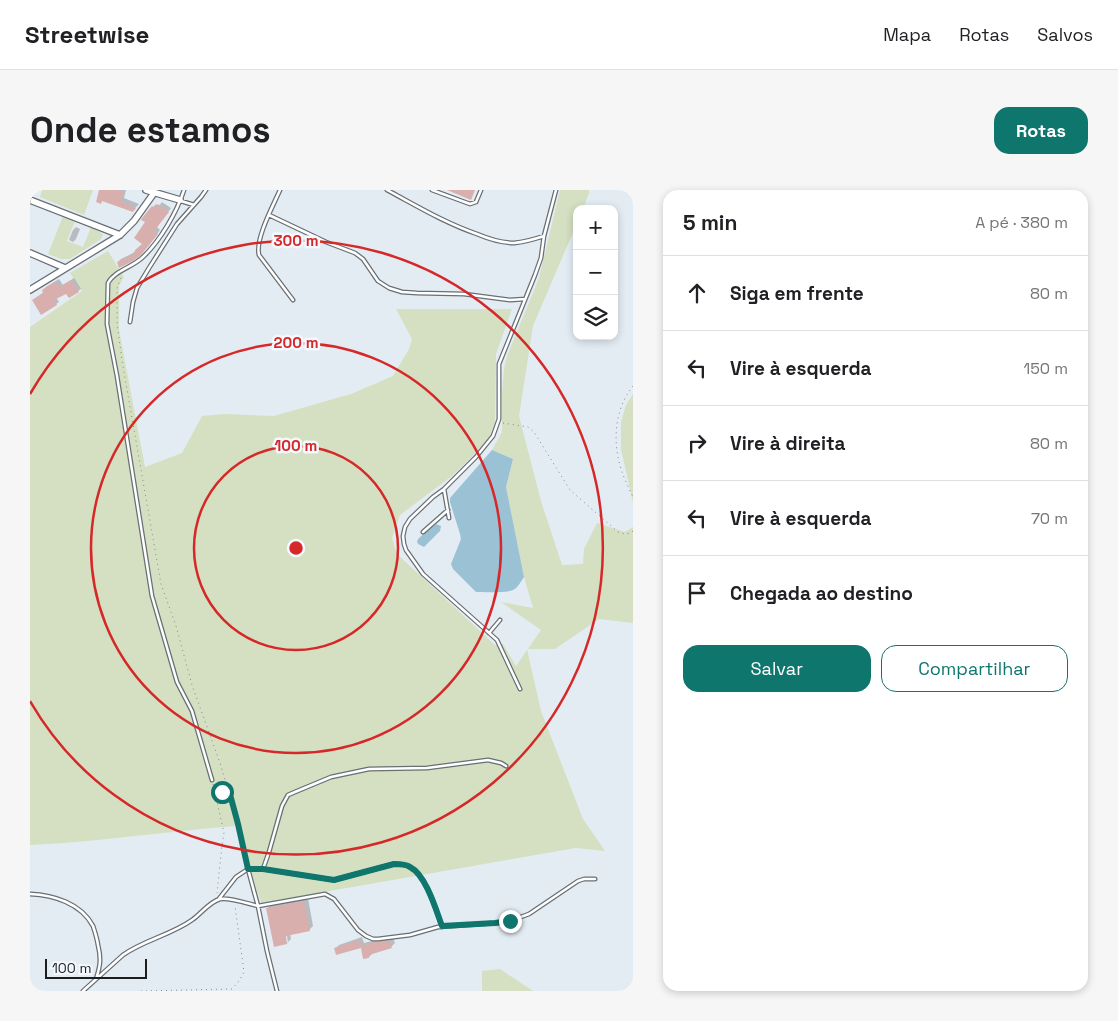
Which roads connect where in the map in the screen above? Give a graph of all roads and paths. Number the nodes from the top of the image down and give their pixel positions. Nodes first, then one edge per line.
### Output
1 (146, 190) edge
2 (184, 190) edge
3 (206, 190) edge
4 (280, 190) edge
5 (387, 190) edge
6 (432, 190) edge
7 (481, 190) edge
8 (556, 190) edge
9 (154, 193) junction
10 (30, 200) edge
11 (180, 200) junction
12 (194, 205) junction
13 (269, 215) junction
14 (120, 235) junction
15 (544, 236) junction
16 (30, 253) edge
17 (65, 268) junction
18 (126, 268) junction
19 (30, 290) edge
20 (525, 299) junction
21 (293, 300) dead end
22 (130, 322) dead end
23 (633, 386) edge
24 (498, 422) junction
25 (444, 489) junction
26 (633, 497) edge
27 (448, 510) junction
28 (449, 518) dead end
29 (633, 531) edge
30 (423, 532) dead end
31 (500, 620) dead end
32 (489, 633) junction
33 (520, 689) dead end
34 (506, 766) dead end
35 (212, 780) joint
36 (213, 786) junction
37 (231, 798) junction
38 (248, 869) junction
39 (263, 869) junction
40 (595, 879) dead end
41 (30, 894) edge
42 (218, 900) junction
43 (234, 901) junction
44 (258, 906) junction
45 (442, 926) junction
46 (95, 980) junction
47 (83, 991) edge
48 (141, 991) edge
49 (278, 991) edge

1 - 9 street
2 - 11 lane
3 - 12 lane
4 - 13 lane
5 - 15 lane
6 - 7 lane
8 - 15 lane
9 - 11 street
9 - 14 street
10 - 14 street
11 - 12 lane
11 - 18 lane
12 - 22 lane
13 - 20 lane
13 - 21 lane
14 - 17 street
15 - 20 lane
16 - 17 street
17 - 19 street
18 - 35 lane
18 - 37 path
20 - 24 lane
23 - 26 path
24 - 25 lane
24 - 29 path
25 - 27 lane
25 - 32 lane
27 - 28 lane
27 - 30 lane
31 - 32 lane
32 - 33 lane
34 - 39 lane
35 - 36 path
36 - 37 path
36 - 42 path
37 - 38 path
38 - 39 lane
38 - 42 lane
38 - 44 lane
39 - 45 lane
40 - 45 lane
41 - 46 lane
42 - 43 lane
42 - 46 lane
43 - 44 lane
43 - 48 path
44 - 45 lane
44 - 49 lane
46 - 47 lane

